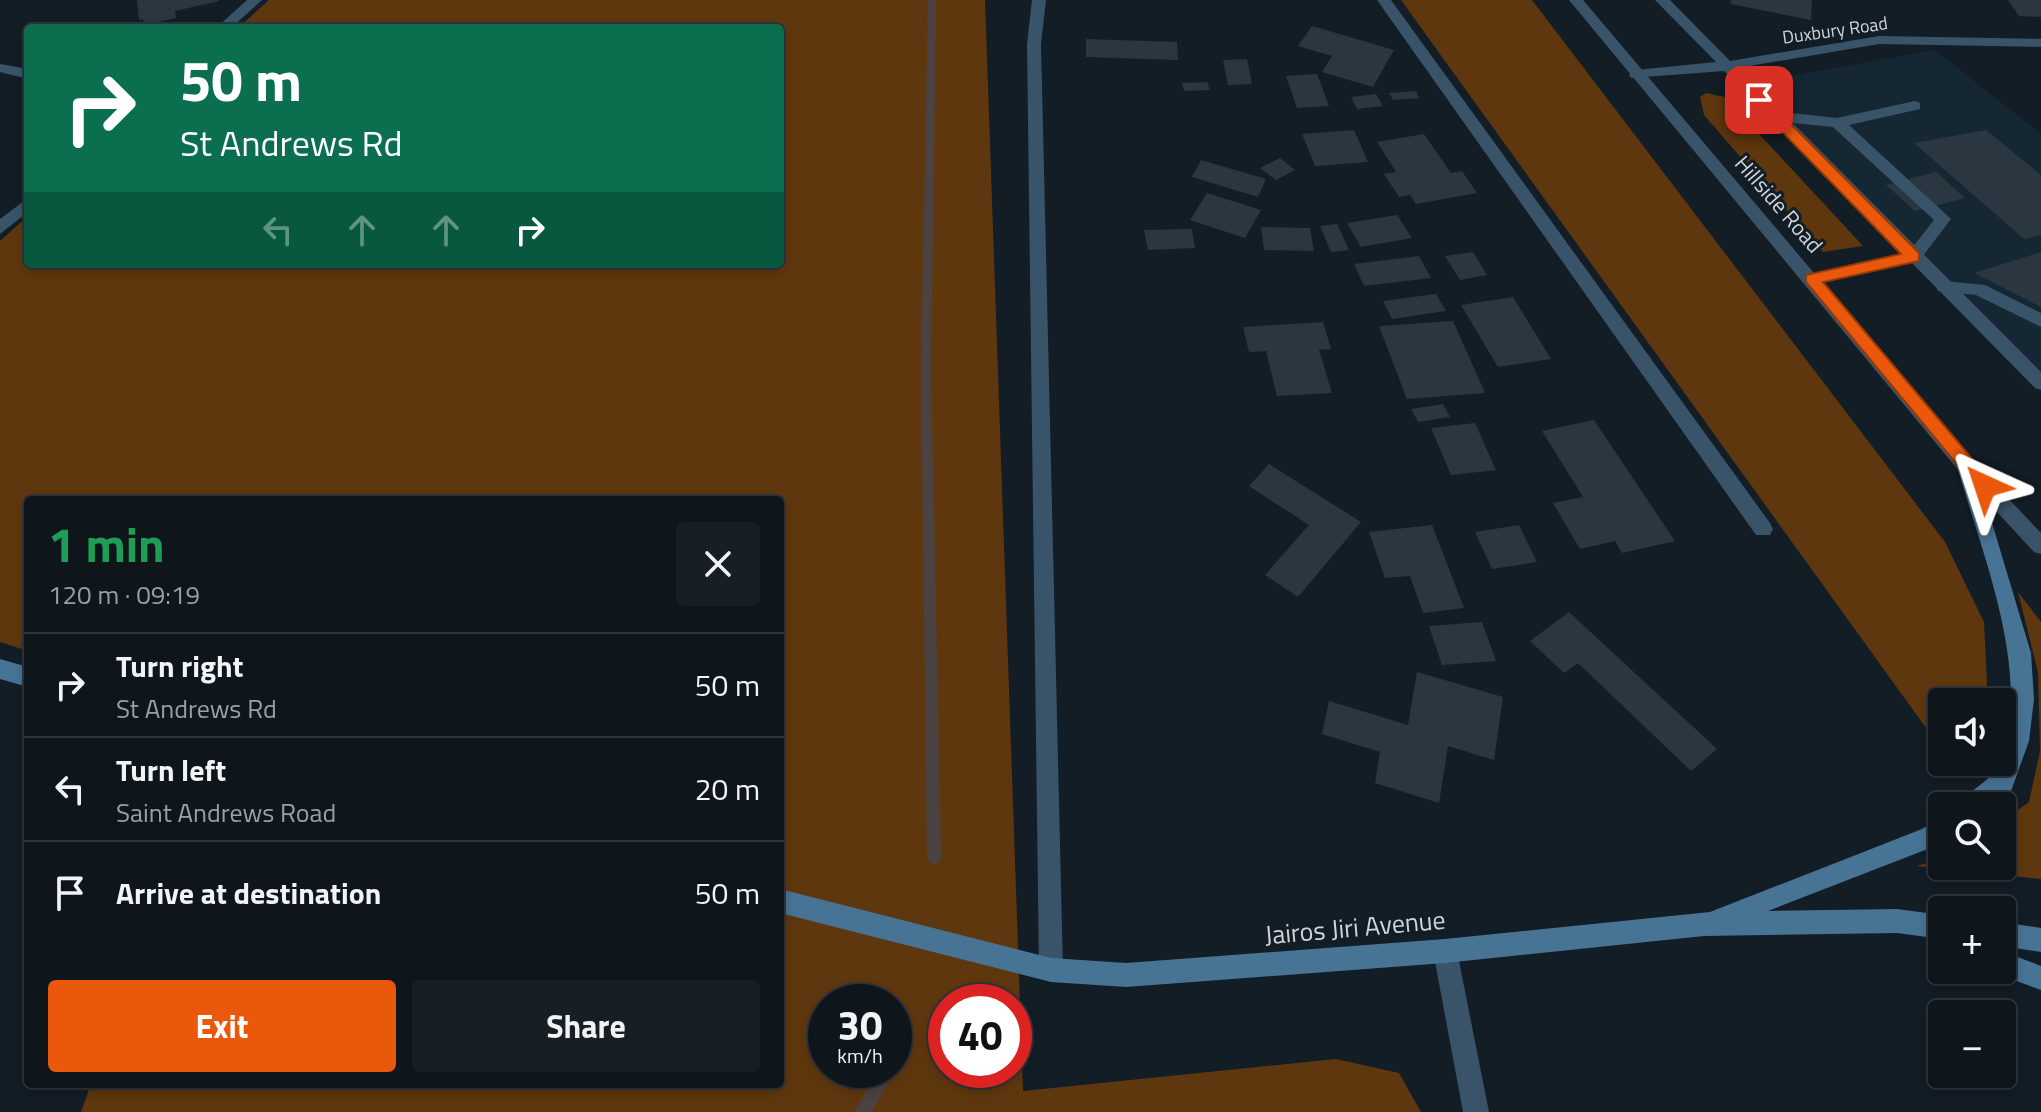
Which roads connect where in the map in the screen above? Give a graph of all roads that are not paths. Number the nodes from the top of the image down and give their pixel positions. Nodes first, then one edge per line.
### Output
1 (255, 0) edge
2 (1039, 0) edge
3 (1384, 0) edge
4 (1576, 0) edge
5 (1662, 0) edge
6 (228, 24) edge
7 (2041, 43) edge
8 (1725, 66) junction
9 (0, 68) edge
10 (24, 73) edge
11 (1636, 75) junction
12 (1915, 106) dead end
13 (1774, 116) junction
14 (1837, 123) junction
15 (24, 207) edge
16 (0, 228) edge
17 (1913, 257) junction
18 (1812, 279) junction
19 (1944, 287) junction
20 (2041, 321) edge
21 (2041, 383) edge
22 (1966, 466) junction
23 (1763, 529) dead end
24 (2041, 546) edge
25 (0, 669) edge
26 (24, 676) edge
27 (1991, 792) edge
28 (1928, 838) edge
29 (784, 902) edge
30 (1897, 921) junction
31 (1704, 924) junction
32 (1928, 925) edge
33 (1928, 933) edge
34 (2016, 936) edge
35 (2041, 940) edge
36 (1445, 951) junction
37 (2016, 968) edge
38 (1051, 970) junction
39 (2041, 978) edge
40 (1476, 1112) edge

1 - 6 street
2 - 38 street
3 - 23 street
4 - 11 street, Hillside Road
5 - 8 street
7 - 8 street, Duxbury Road
8 - 11 street, Duxbury Road
8 - 13 street
9 - 10 street
11 - 18 street, Hillside Road
12 - 14 street
13 - 14 street
13 - 17 street
14 - 17 street
15 - 16 street
17 - 18 street
17 - 19 street
18 - 22 street, Hillside Road
19 - 20 street
19 - 21 street
22 - 24 street, Hillside Road
22 - 27 main road
25 - 26 main road
28 - 31 main road
29 - 38 main road, Jairos Jiri Avenue
30 - 31 main road, Jairos Jiri Avenue
30 - 32 main road, Jairos Jiri Avenue
30 - 33 main road
31 - 36 main road, Jairos Jiri Avenue
34 - 35 main road
36 - 38 main road, Jairos Jiri Avenue
36 - 40 street
37 - 39 main road

